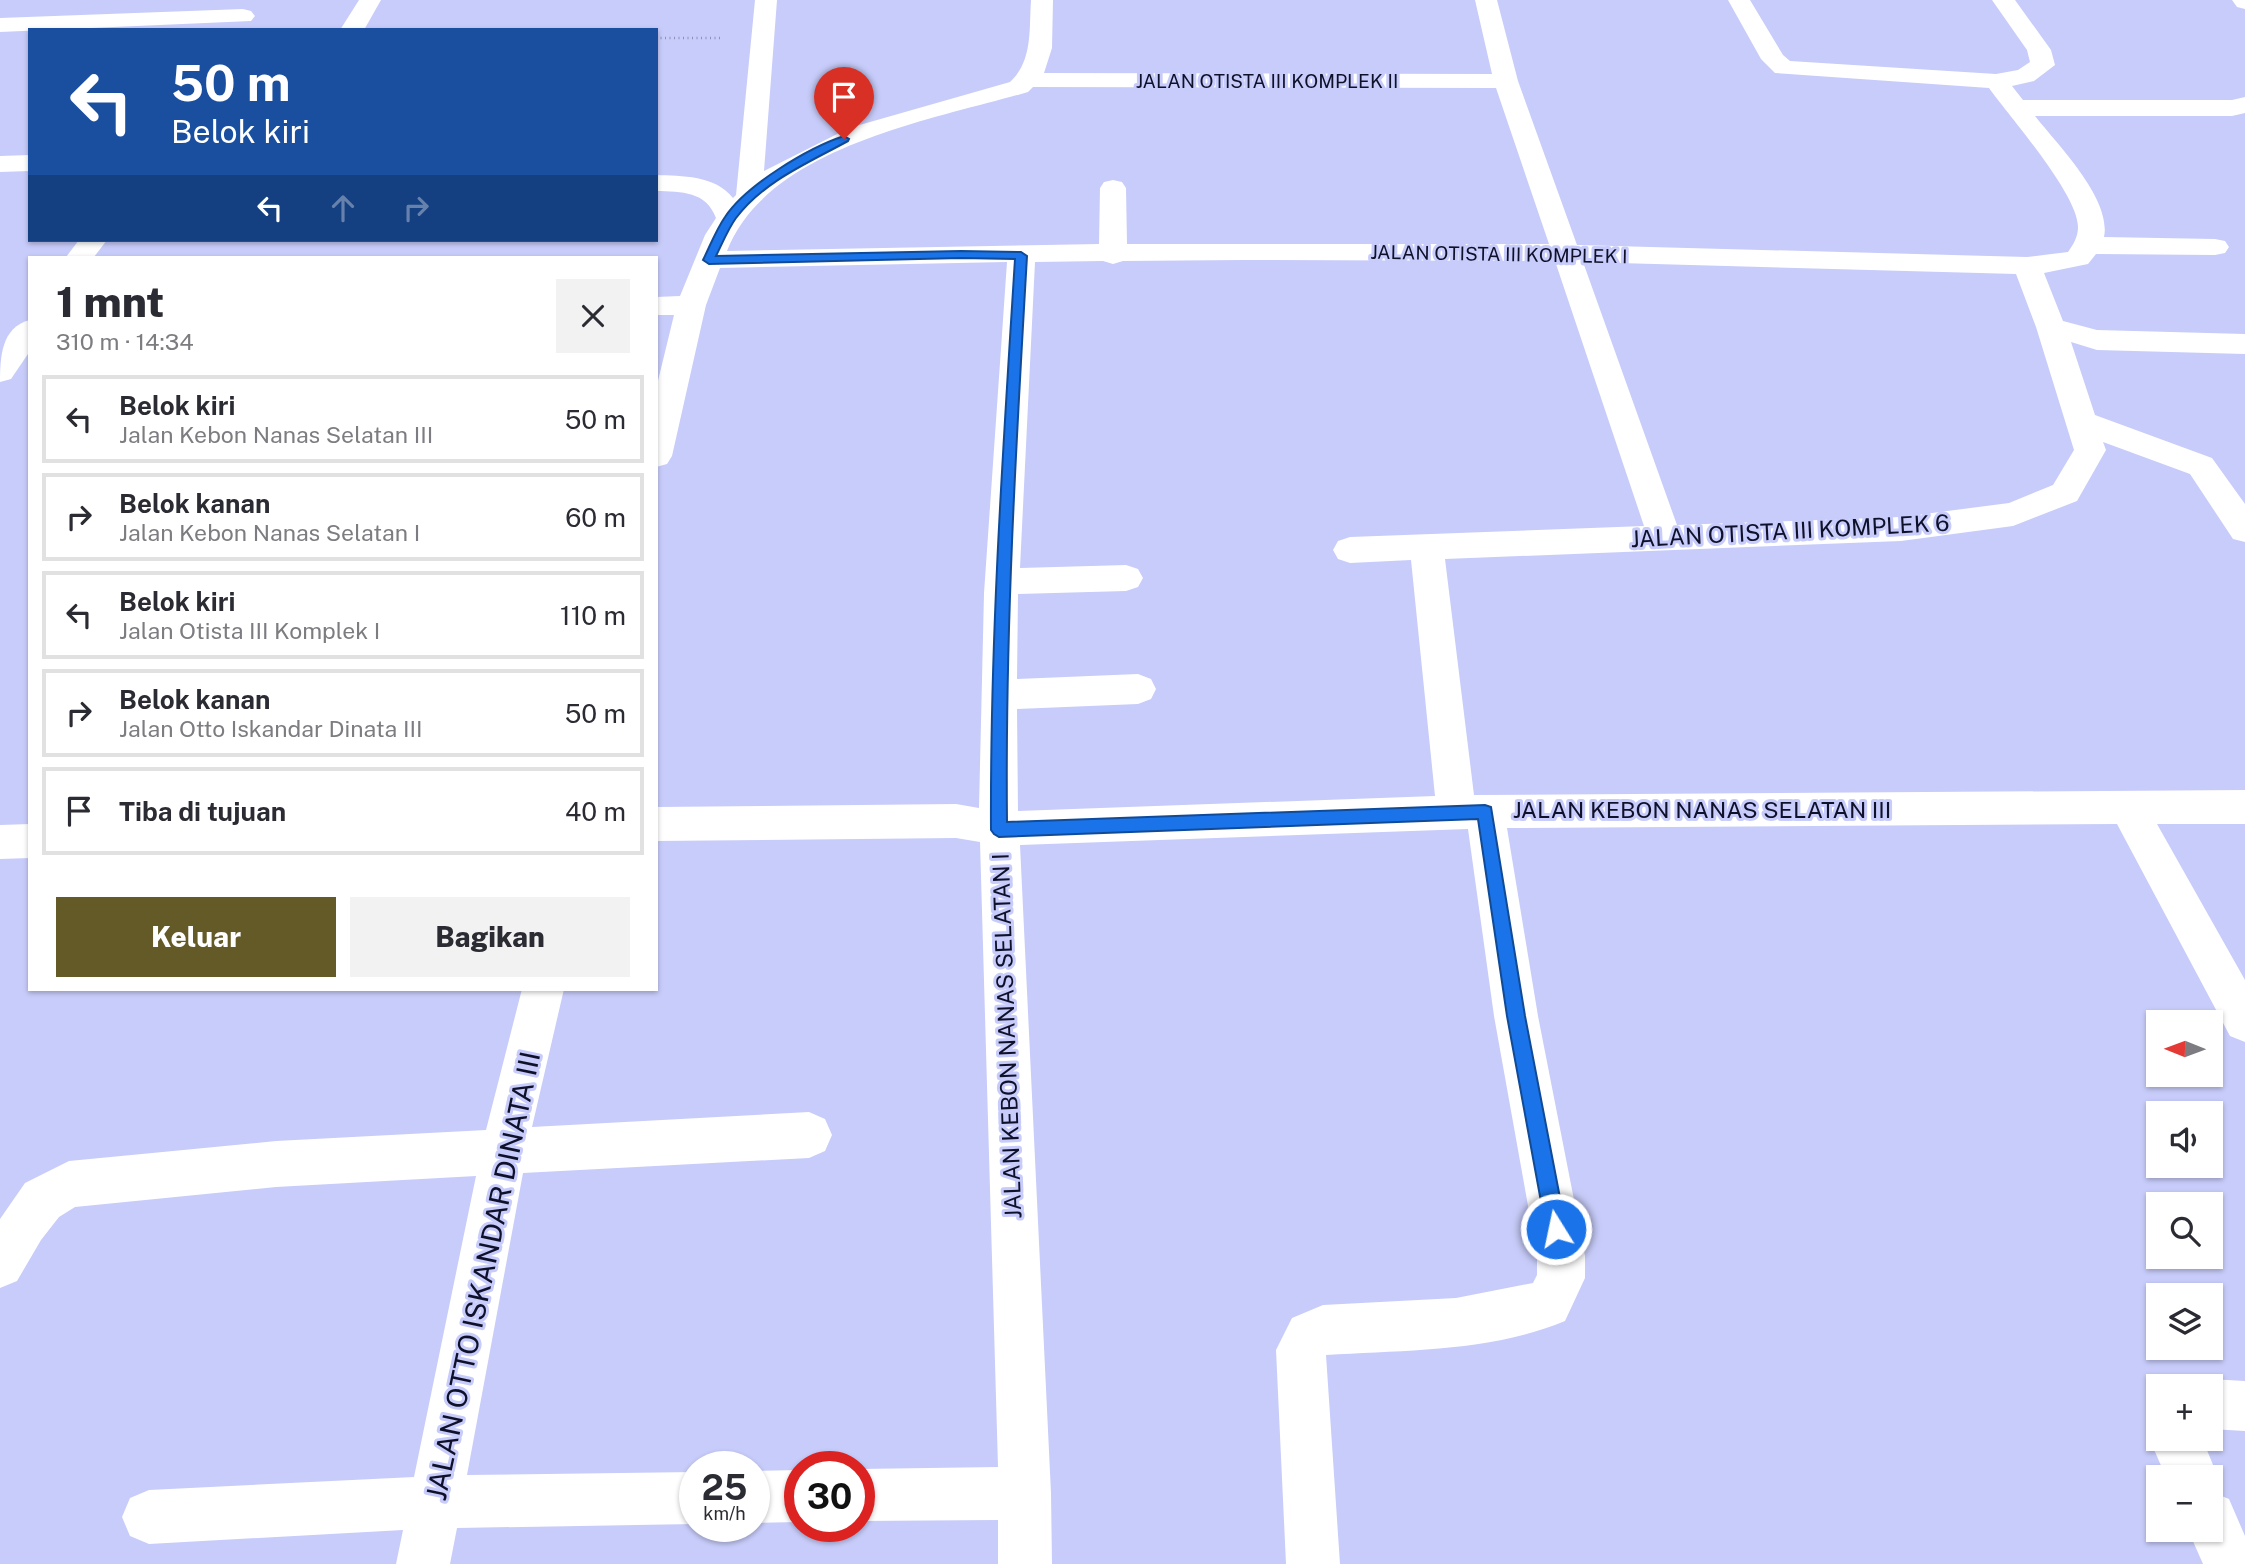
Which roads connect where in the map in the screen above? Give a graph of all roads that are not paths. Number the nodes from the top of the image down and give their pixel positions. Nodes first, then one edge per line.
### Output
1 (370, 0) edge
2 (766, 0) edge
3 (1042, 0) edge
4 (1486, 0) edge
5 (1739, 0) edge
6 (2003, 0) edge
7 (243, 16) dead end
8 (0, 25) edge
9 (353, 28) edge
10 (1028, 80) junction
11 (1506, 81) junction
12 (1996, 81) junction
13 (2245, 104) edge
14 (2015, 108) junction
15 (28, 163) edge
16 (0, 164) edge
17 (658, 183) edge
18 (1113, 188) dead end
19 (749, 196) junction
20 (730, 218) junction
21 (91, 242) edge
22 (2088, 245) junction
23 (2214, 247) dead end
24 (1564, 253) junction
25 (1113, 255) junction
26 (81, 256) edge
27 (1021, 256) junction
28 (709, 260) junction
29 (2027, 266) junction
30 (691, 305) junction
31 (658, 306) edge
32 (2051, 327) junction
33 (28, 332) edge
34 (2245, 344) edge
35 (0, 372) edge
36 (2081, 422) junction
37 (658, 443) edge
38 (2245, 530) edge
39 (1665, 539) junction
40 (1427, 548) junction
41 (1350, 550) dead end
42 (1126, 578) dead end
43 (1002, 581) junction
44 (1138, 689) dead end
45 (998, 695) junction
46 (2245, 807) edge
47 (2128, 808) junction
48 (1471, 812) junction
49 (658, 824) edge
50 (999, 830) junction
51 (28, 841) edge
52 (0, 842) edge
53 (543, 991) edge
54 (2245, 1022) edge
55 (809, 1135) dead end
56 (504, 1151) junction
57 (0, 1264) edge
58 (2223, 1405) edge
59 (2245, 1406) edge
60 (1025, 1493) junction
61 (875, 1495) edge
62 (679, 1498) edge
63 (437, 1502) junction
64 (149, 1517) dead end
65 (2220, 1542) edge
66 (424, 1564) edge
67 (1025, 1564) edge
68 (1313, 1564) edge
69 (2230, 1564) edge

1 - 9 street
2 - 19 street
3 - 10 street
4 - 11 street
5 - 12 street
6 - 12 street
7 - 8 street
10 - 11 street, JALAN OTISTA III KOMPLEK II
10 - 19 street
11 - 24 street
12 - 14 street
13 - 14 street
14 - 22 street
15 - 16 street
17 - 20 street
18 - 25 street
19 - 20 street
20 - 28 street
21 - 26 street
22 - 23 street
22 - 29 street, JALAN OTISTA III KOMPLEK I
24 - 25 street, JALAN OTISTA III KOMPLEK I
24 - 29 street, JALAN OTISTA III KOMPLEK I
24 - 39 street
25 - 27 street, JALAN OTISTA III KOMPLEK I
27 - 28 street, JALAN OTISTA III KOMPLEK I
27 - 43 street, JALAN KEBON NANAS SELATAN I
28 - 30 street
29 - 32 street, JALAN OTISTA III KOMPLEK 6
30 - 31 street
30 - 37 street
32 - 34 street
32 - 36 street, JALAN OTISTA III KOMPLEK 6
33 - 35 street
36 - 38 street
36 - 39 street, JALAN OTISTA III KOMPLEK 6
39 - 40 street, JALAN OTISTA III KOMPLEK 6
40 - 41 street, JALAN OTISTA III KOMPLEK 6
40 - 48 street
42 - 43 street
43 - 45 street, JALAN KEBON NANAS SELATAN I
44 - 45 street
45 - 50 street, JALAN KEBON NANAS SELATAN I
46 - 47 street, JALAN KEBON NANAS SELATAN III
47 - 48 street, JALAN KEBON NANAS SELATAN III
47 - 54 street
48 - 50 street, JALAN KEBON NANAS SELATAN III
48 - 68 street
49 - 50 street, JALAN KEBON NANAS SELATAN III
50 - 60 street, JALAN KEBON NANAS SELATAN I
51 - 52 street
53 - 56 street, JALAN OTTO ISKANDAR DINATA III
55 - 56 street
56 - 57 street
56 - 63 street, JALAN OTTO ISKANDAR DINATA III
58 - 59 street
60 - 61 street
60 - 67 street, JALAN KEBON NANAS SELATAN I
62 - 63 street
63 - 64 street
63 - 66 street, JALAN OTTO ISKANDAR DINATA III
65 - 69 street

